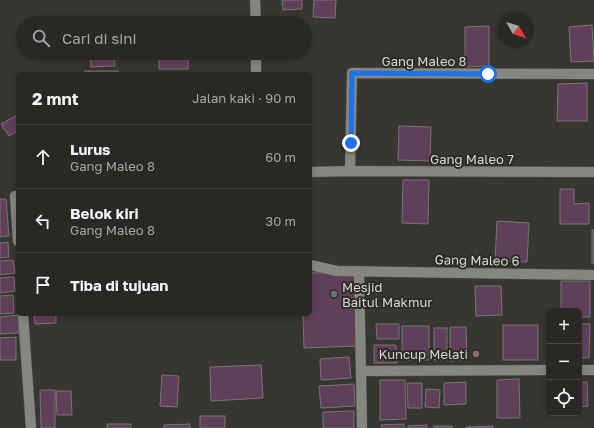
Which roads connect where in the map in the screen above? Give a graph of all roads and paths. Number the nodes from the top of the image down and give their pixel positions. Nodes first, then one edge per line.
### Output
1 (255, 0) edge
2 (256, 16) edge
3 (256, 60) edge
4 (256, 72) edge
5 (594, 74) edge
6 (350, 171) junction
7 (312, 172) edge
8 (594, 172) edge
9 (15, 196) dead end
10 (16, 211) edge
11 (312, 266) edge
12 (359, 271) junction
13 (594, 275) edge
14 (23, 316) edge
15 (546, 370) edge
16 (582, 370) edge
17 (594, 370) edge
18 (360, 371) junction
19 (31, 428) edge
20 (362, 428) edge

1 - 2 street
3 - 4 street
5 - 6 street, Gang Maleo 8
6 - 7 street, Gang Maleo 7
6 - 8 street, Gang Maleo 7
9 - 10 street
11 - 12 street, Gang Maleo 6
12 - 13 street, Gang Maleo 6
12 - 18 street
14 - 19 street
15 - 18 street
16 - 17 street
18 - 20 street

